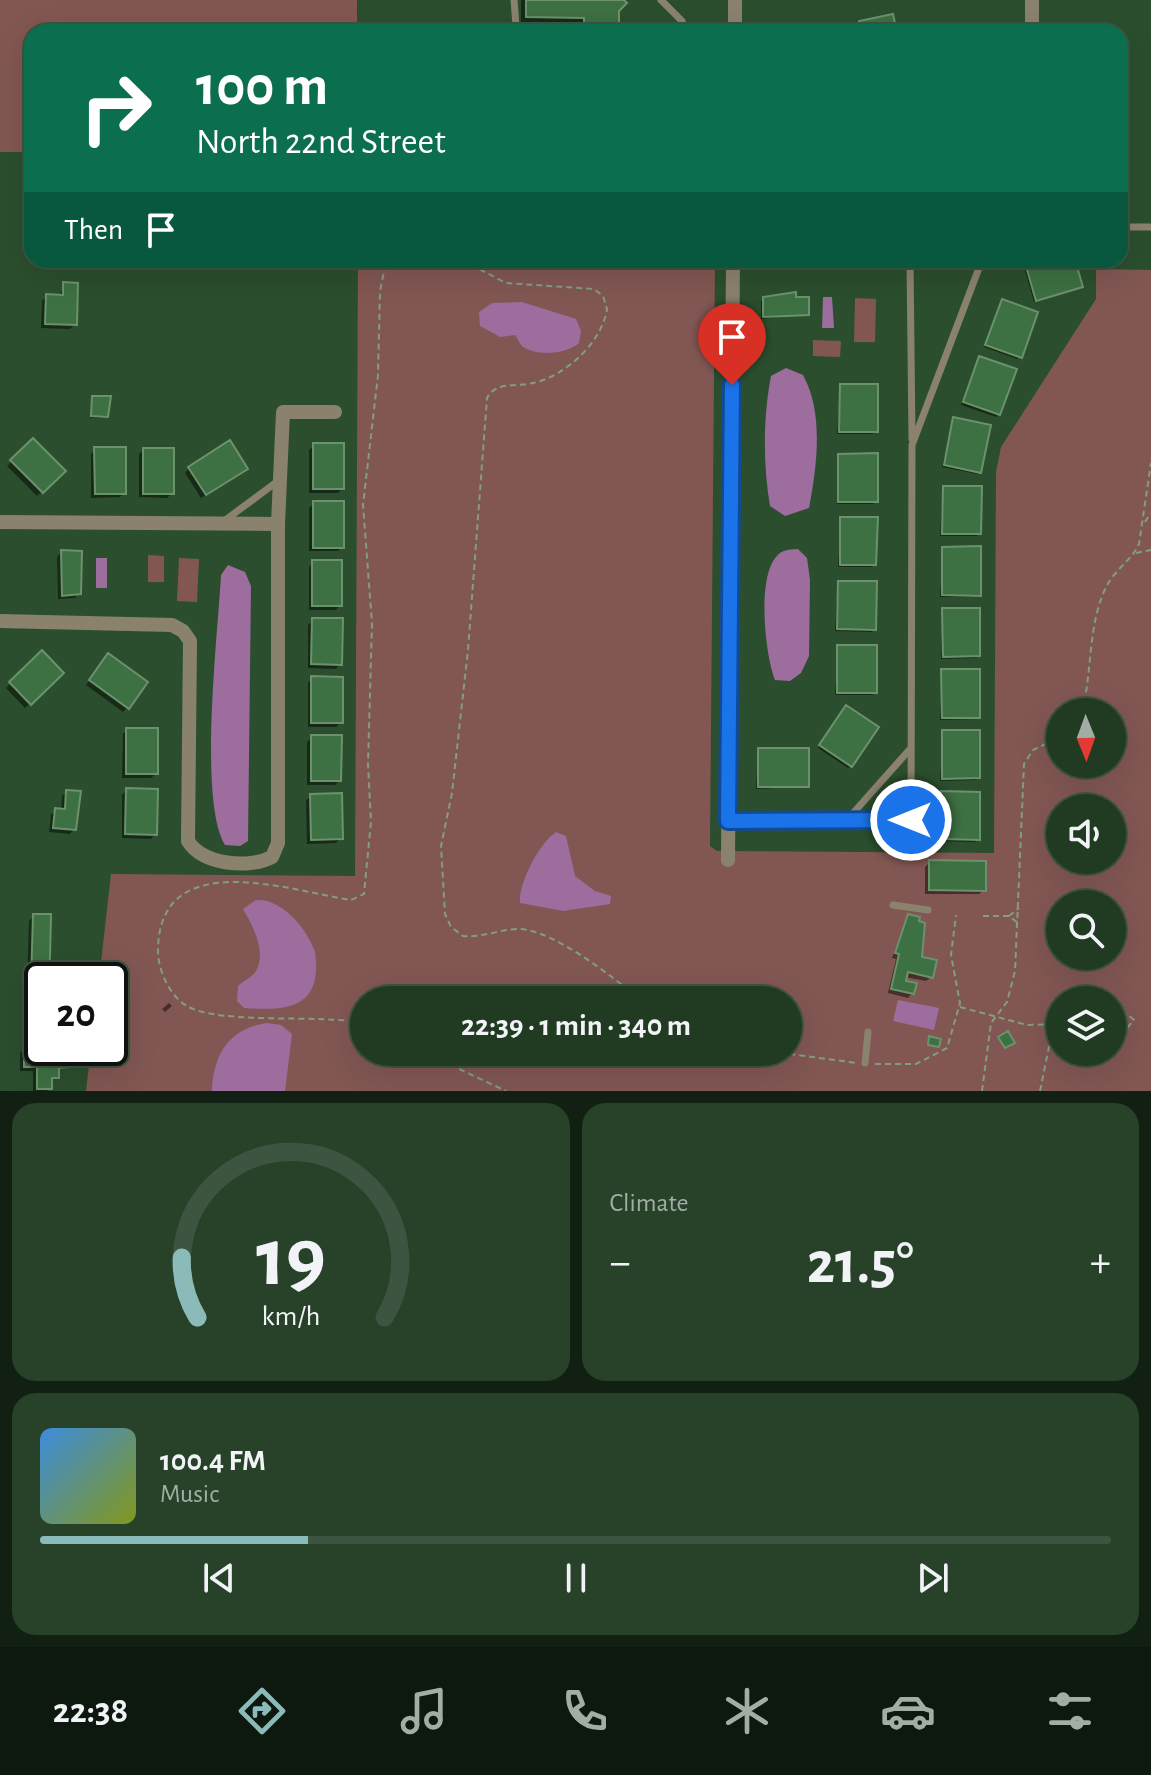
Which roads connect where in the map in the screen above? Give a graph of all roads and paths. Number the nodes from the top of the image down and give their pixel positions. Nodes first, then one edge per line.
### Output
1 (514, 0) edge
2 (661, 0) edge
3 (735, 0) edge
4 (1032, 0) edge
5 (516, 24) edge
6 (683, 24) edge
7 (735, 24) edge
8 (1028, 24) edge
9 (1128, 227) edge
10 (1151, 227) edge
11 (386, 268) edge
12 (477, 268) edge
13 (733, 268) edge
14 (910, 268) edge
15 (979, 268) edge
16 (335, 412) dead end
17 (912, 445) junction
18 (1151, 463) edge
19 (280, 480) junction
20 (1151, 513) edge
21 (0, 522) edge
22 (220, 523) junction
23 (278, 524) junction
24 (1143, 526) junction
25 (1151, 550) edge
26 (1135, 553) junction
27 (0, 621) edge
28 (1084, 698) edge
29 (1046, 744) edge
30 (911, 748) junction
31 (847, 820) junction
32 (728, 821) junction
33 (728, 860) dead end
34 (893, 905) dead end
35 (1020, 907) junction
36 (928, 910) dead end
37 (956, 915) dead end
38 (983, 916) dead end
39 (1009, 916) junction
40 (1018, 924) junction
41 (622, 986) edge
42 (177, 998) junction
43 (172, 1003) dead end
44 (995, 1017) junction
45 (350, 1022) edge
46 (1043, 1027) junction
47 (1046, 1027) edge
48 (1046, 1029) edge
49 (868, 1032) dead end
50 (1046, 1062) edge
51 (865, 1063) dead end
52 (453, 1066) edge
53 (506, 1091) edge
54 (982, 1091) edge
55 (1040, 1091) edge

1 - 5 lane
2 - 6 lane
3 - 7 street
4 - 8 street
9 - 10 lane
11 - 42 path
12 - 41 path
13 - 32 street
14 - 17 lane
15 - 17 lane
16 - 19 street
17 - 30 lane
18 - 24 path
19 - 22 lane
19 - 23 street
20 - 24 path
21 - 22 street
22 - 23 street
23 - 27 street
24 - 26 path
25 - 26 path
26 - 28 path
29 - 35 path
30 - 31 lane
30 - 31 lane
31 - 32 lane
32 - 33 street
34 - 36 lane
35 - 39 path
35 - 40 path
37 - 44 path
38 - 39 path
39 - 40 path
40 - 44 path
42 - 43 path
42 - 45 path
44 - 46 path
44 - 54 path
46 - 47 path
46 - 48 path
49 - 51 lane
50 - 55 path
52 - 53 path

